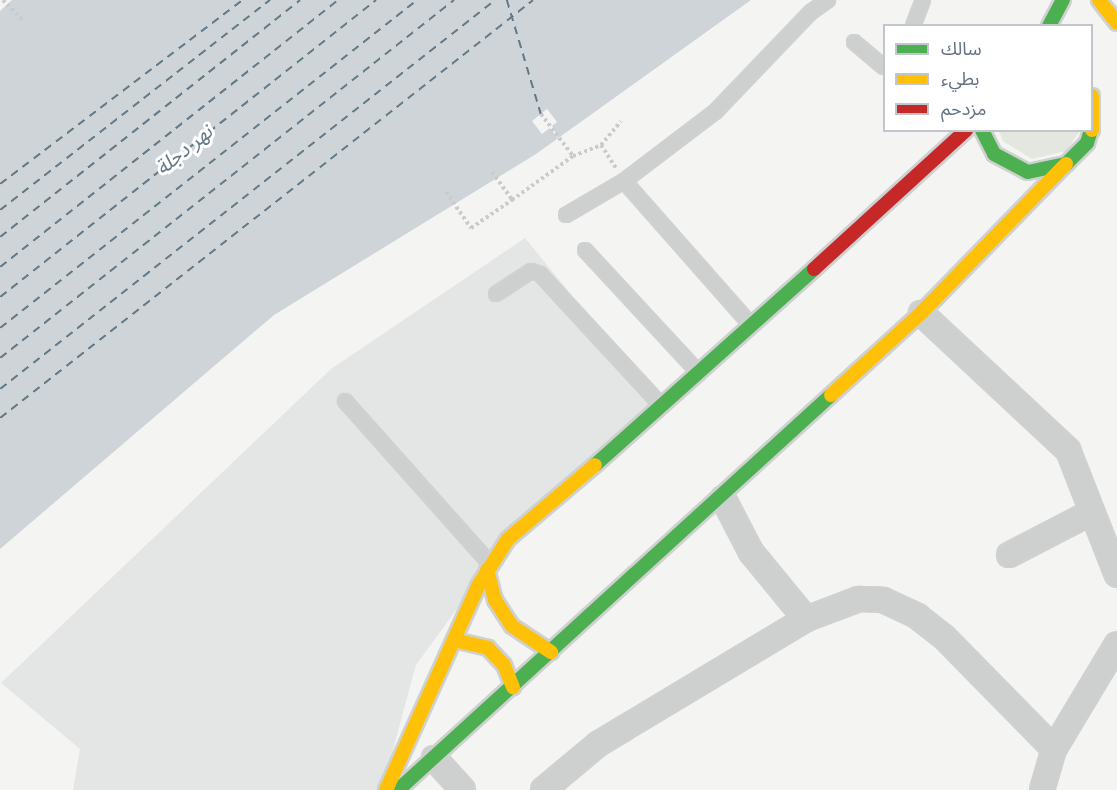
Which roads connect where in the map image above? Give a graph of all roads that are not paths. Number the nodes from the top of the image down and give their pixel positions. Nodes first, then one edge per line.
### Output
1 (828, 0) edge
2 (924, 0) edge
3 (1063, 0) edge
4 (1099, 0) edge
5 (1117, 22) edge
6 (914, 24) edge
7 (1050, 24) edge
8 (854, 42) dead end
9 (883, 65) edge
10 (964, 132) edge
11 (983, 132) edge
12 (1090, 134) edge
13 (1107, 135) dead end
14 (1066, 164) junction
15 (624, 181) junction
16 (566, 214) dead end
17 (585, 250) dead end
18 (496, 294) dead end
19 (921, 313) junction
20 (752, 326) junction
21 (700, 373) junction
22 (345, 401) dead end
23 (663, 407) junction
24 (723, 498) junction
25 (1092, 512) junction
26 (1009, 555) dead end
27 (489, 567) junction
28 (1117, 575) edge
29 (806, 619) junction
30 (454, 640) junction
31 (1117, 644) edge
32 (551, 652) junction
33 (513, 687) junction
34 (1054, 749) junction
35 (434, 758) junction
36 (386, 790) edge
37 (398, 790) edge
38 (464, 790) edge
39 (543, 790) edge
40 (1042, 790) edge

1 - 15 lane
2 - 6 lane
3 - 7 street
4 - 5 street
8 - 9 lane
10 - 20 street
11 - 14 street
12 - 13 street
12 - 14 street
14 - 19 street
15 - 16 lane
15 - 20 lane
17 - 21 lane
18 - 23 lane
19 - 24 street
19 - 25 street
20 - 21 street
21 - 23 street
22 - 27 lane
23 - 27 street
24 - 29 street
24 - 32 street
25 - 26 street
25 - 28 street
27 - 30 street
27 - 32 street
29 - 34 street
29 - 39 street
30 - 33 street
30 - 36 street
31 - 34 street
32 - 33 street
33 - 35 street
34 - 40 street
35 - 37 street
35 - 38 street

